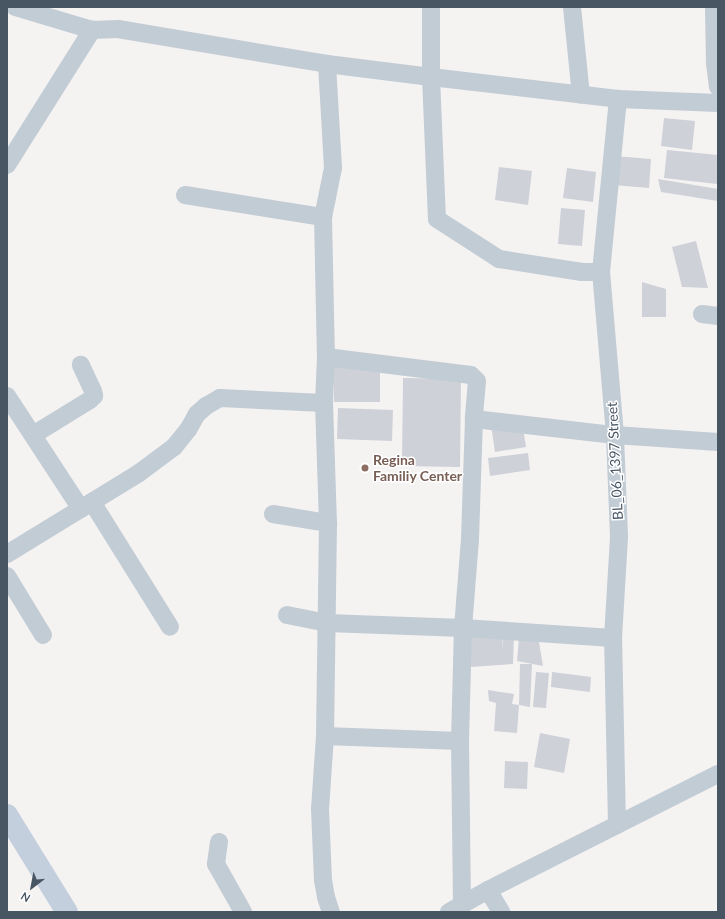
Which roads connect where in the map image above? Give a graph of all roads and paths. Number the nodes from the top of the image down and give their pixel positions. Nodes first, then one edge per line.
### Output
1 (15, 7) edge
2 (431, 7) edge
3 (572, 7) edge
4 (714, 7) edge
5 (92, 30) junction
6 (716, 63) edge
7 (327, 64) junction
8 (431, 77) junction
9 (718, 87) edge
10 (581, 95) junction
11 (618, 99) junction
12 (718, 103) edge
13 (7, 165) edge
14 (184, 195) dead end
15 (323, 217) junction
16 (601, 272) junction
17 (326, 357) junction
18 (82, 365) dead end
19 (7, 396) edge
20 (324, 403) junction
21 (474, 419) junction
22 (33, 435) junction
23 (615, 435) junction
24 (718, 442) edge
25 (87, 505) junction
26 (273, 514) dead end
27 (328, 523) junction
28 (7, 554) edge
29 (7, 576) edge
30 (288, 615) dead end
31 (327, 623) junction
32 (170, 627) dead end
33 (463, 628) junction
34 (43, 635) dead end
35 (613, 638) junction
36 (325, 736) junction
37 (460, 741) junction
38 (718, 774) edge
39 (7, 816) edge
40 (617, 825) junction
41 (219, 842) dead end
42 (488, 890) junction
43 (456, 908) edge
44 (68, 912) edge
45 (243, 912) edge
46 (331, 912) edge
47 (500, 912) edge

1 - 5 street
2 - 8 street
3 - 10 street
4 - 6 street
5 - 7 street
5 - 13 street
6 - 9 street
7 - 8 street
7 - 15 street
8 - 10 street
8 - 16 street
10 - 11 street
11 - 12 street
11 - 16 street, BL_06_1397 Street
14 - 15 street
15 - 17 street
16 - 23 street, BL_06_1397 Street
17 - 20 street
17 - 21 street
18 - 22 street
19 - 22 street
20 - 25 street
20 - 27 street
21 - 23 street
21 - 33 street
22 - 25 street
23 - 24 street
23 - 35 street, BL_06_1397 Street
25 - 28 street
25 - 32 street
26 - 27 street
27 - 31 street
29 - 34 street
30 - 31 street
31 - 33 street
31 - 36 street
33 - 35 street
33 - 37 street
35 - 40 street, BL_06_1397 Street
36 - 37 street
36 - 46 street
37 - 43 street
38 - 40 street
39 - 44 main road
40 - 42 street
41 - 45 street
42 - 43 street
42 - 47 street

